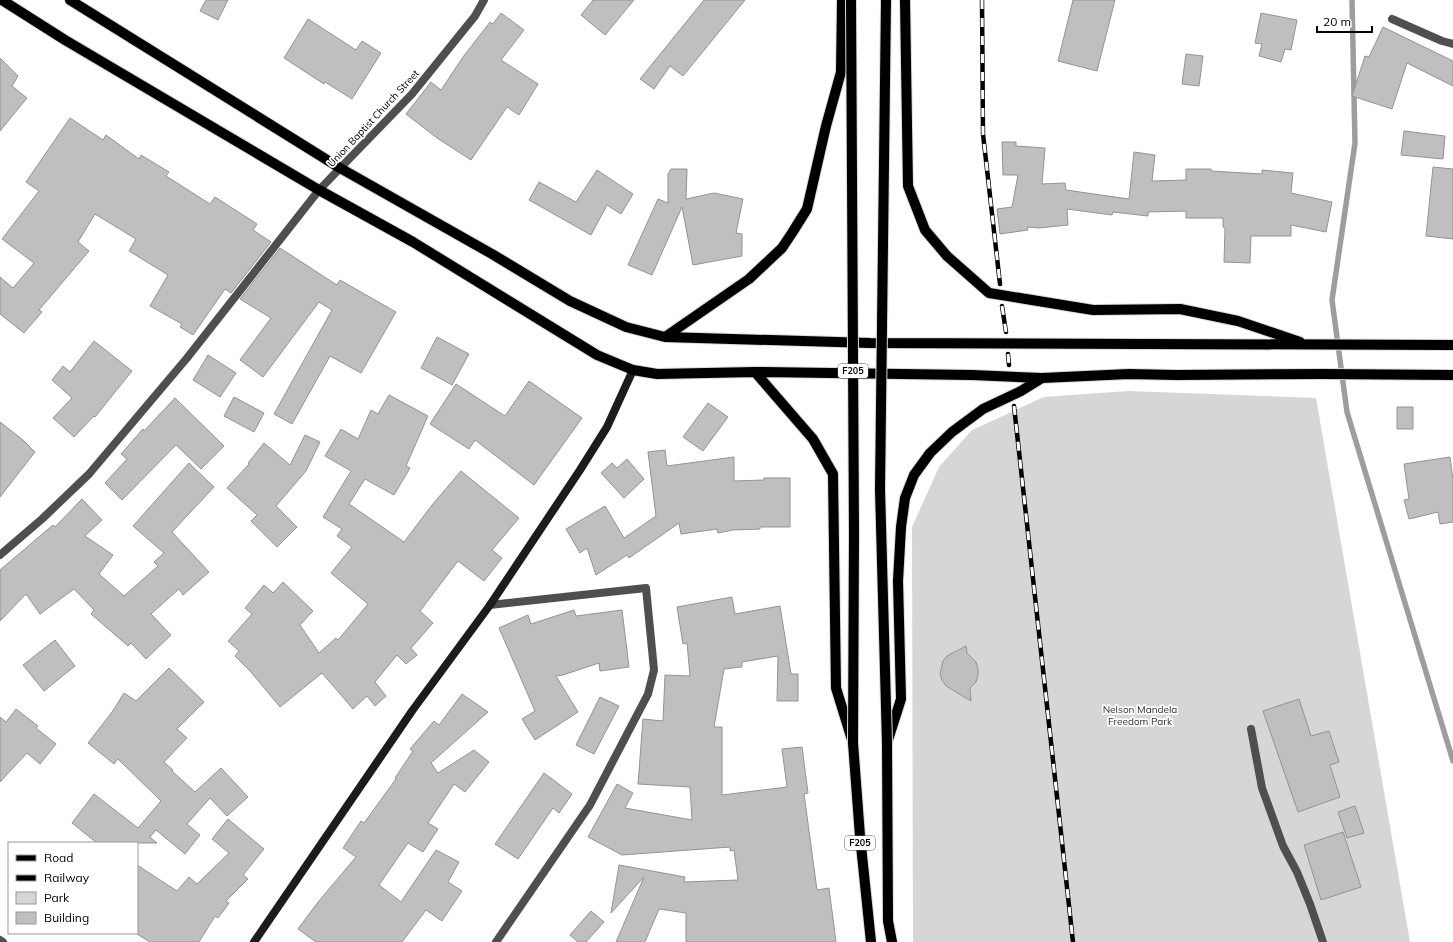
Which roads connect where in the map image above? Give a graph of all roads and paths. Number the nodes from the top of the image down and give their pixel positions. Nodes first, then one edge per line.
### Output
1 (2, 0) edge
2 (70, 0) edge
3 (484, 0) edge
4 (842, 0) edge
5 (851, 0) edge
6 (886, 0) edge
7 (905, 0) edge
8 (1392, 19) dead end
9 (1453, 44) edge
10 (340, 168) junction
11 (319, 190) junction
12 (665, 338) junction
13 (1305, 344) junction
14 (1453, 345) edge
15 (633, 370) junction
16 (756, 372) junction
17 (1453, 375) edge
18 (1042, 378) junction
19 (0, 555) edge
20 (490, 606) junction
21 (1251, 728) dead end
22 (853, 743) junction
23 (887, 743) junction
24 (0, 940) edge
25 (2, 942) edge
26 (254, 942) edge
27 (496, 942) edge
28 (871, 942) edge
29 (892, 942) edge
30 (1323, 942) edge

1 - 11 main road
2 - 10 main road
3 - 10 street, Union Baptist Church Street
4 - 12 main road
5 - 22 main road, F205, bridge
6 - 23 main road, F205, bridge
7 - 13 main road
8 - 9 street
10 - 11 street, Union Baptist Church Street
10 - 12 main road
11 - 15 main road
11 - 19 street, Union Baptist Church Street
12 - 13 main road
13 - 14 main road
15 - 16 main road
15 - 20 street
16 - 18 main road
16 - 22 main road
17 - 18 main road
18 - 23 main road
20 - 26 street
20 - 27 street
21 - 30 street
22 - 28 main road, F205
23 - 29 main road
24 - 25 street

